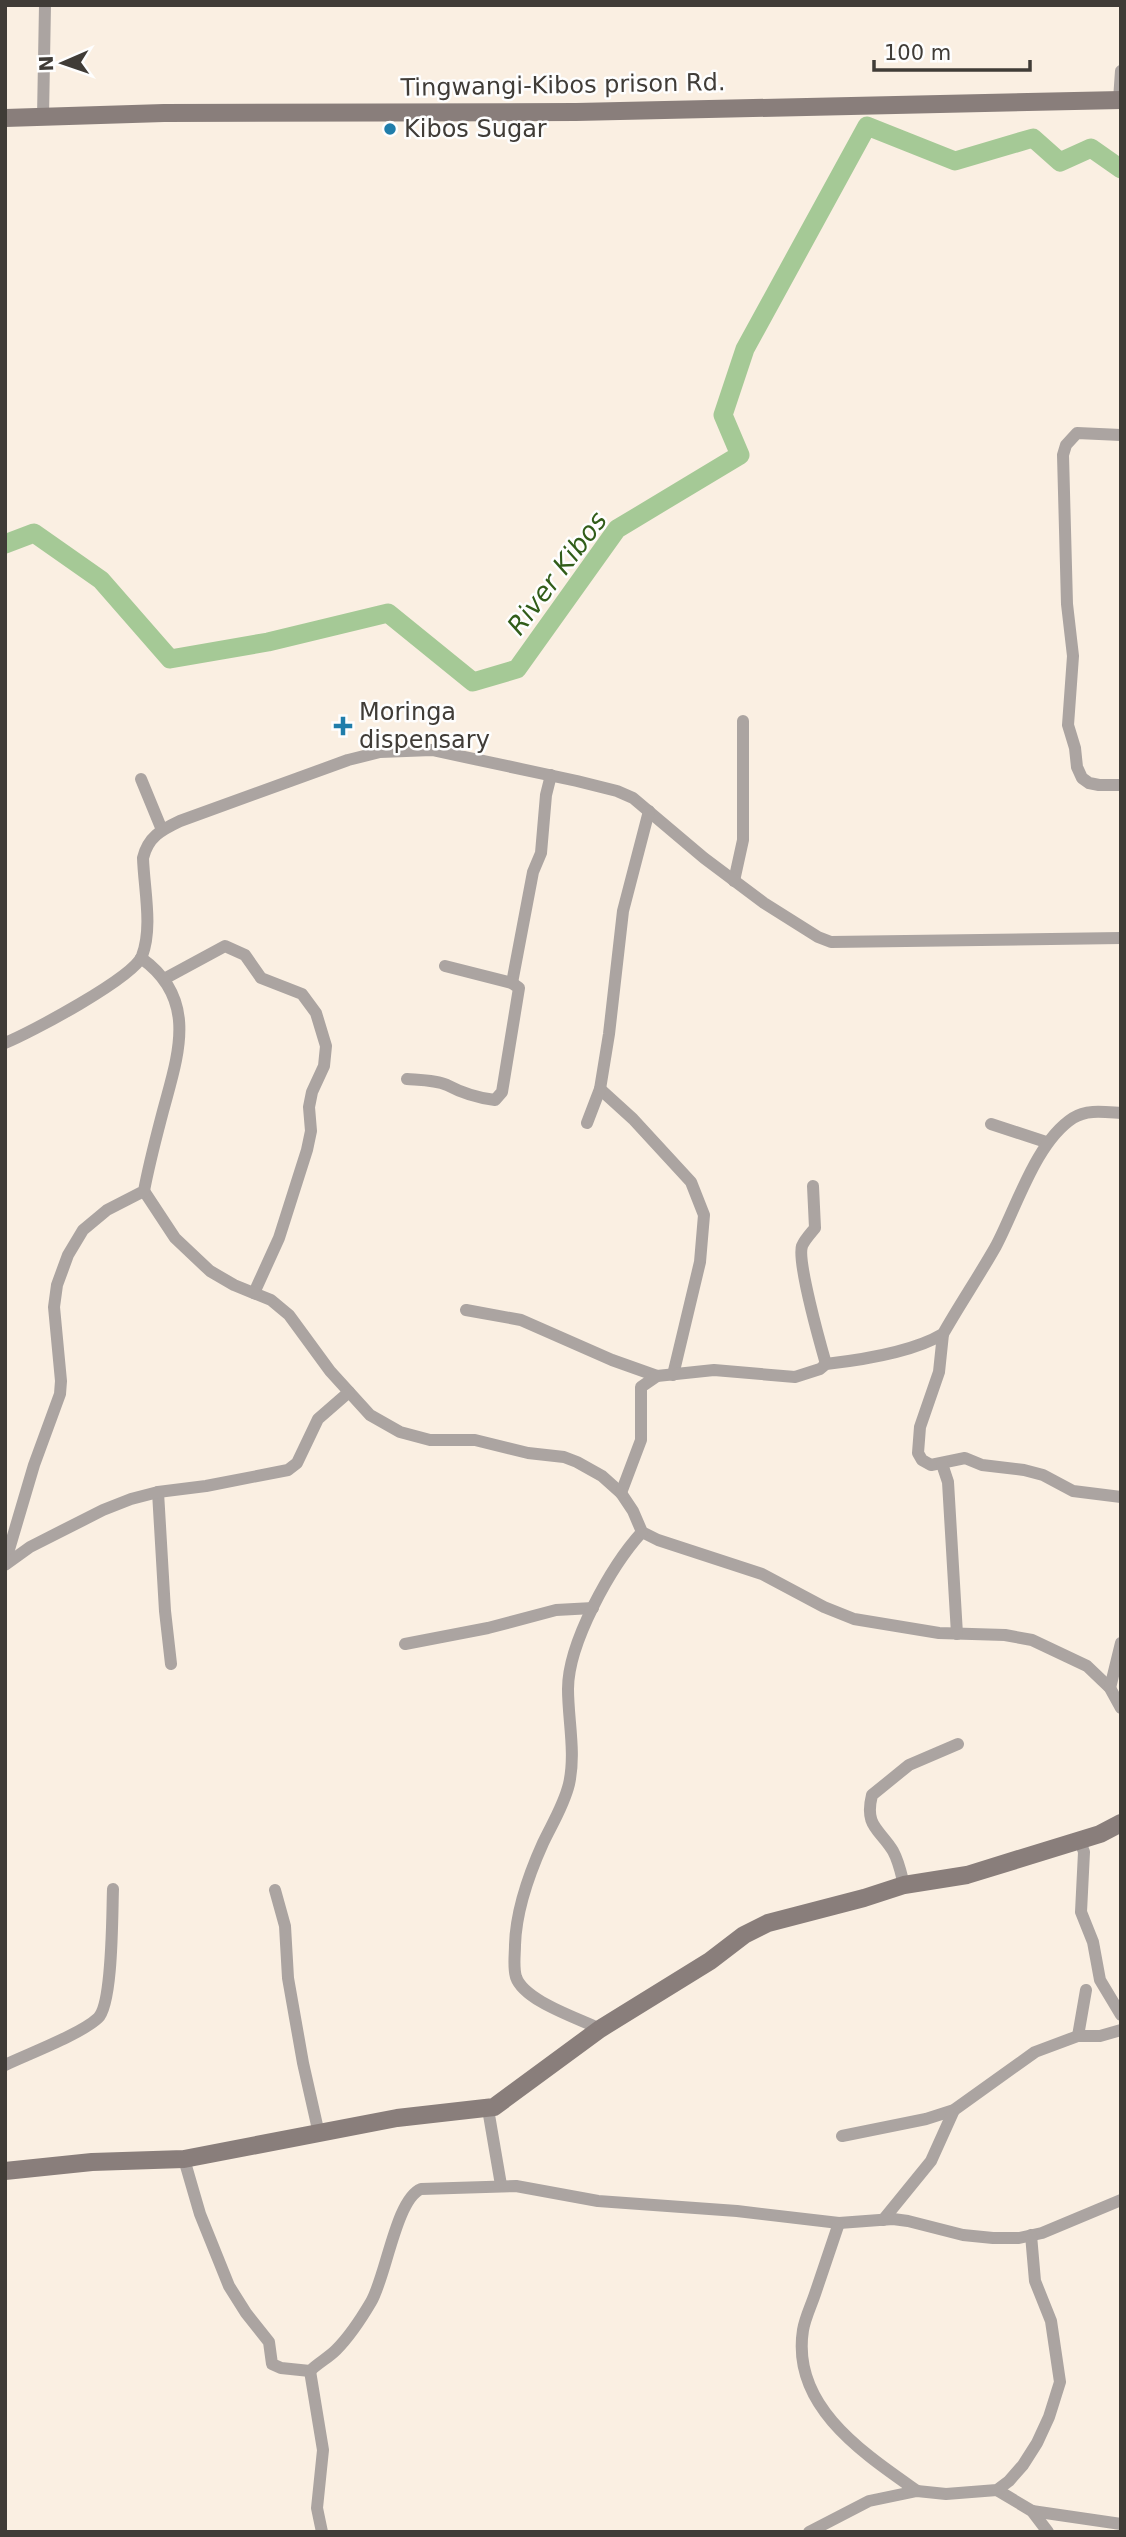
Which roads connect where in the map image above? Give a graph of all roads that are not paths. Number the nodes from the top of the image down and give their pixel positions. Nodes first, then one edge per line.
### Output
1 (45, 5) edge
2 (1121, 71) edge
3 (1120, 100) edge
4 (43, 117) junction
5 (5, 118) edge
6 (1121, 435) edge
7 (743, 721) dead end
8 (551, 775) junction
9 (141, 779) dead end
10 (1121, 785) edge
11 (649, 811) junction
12 (162, 830) junction
13 (734, 881) junction
14 (1121, 938) edge
15 (141, 958) junction
16 (445, 966) dead end
17 (164, 979) junction
18 (512, 983) junction
19 (5, 1044) edge
20 (407, 1079) dead end
21 (600, 1089) junction
22 (1121, 1112) edge
23 (587, 1123) dead end
24 (991, 1124) dead end
25 (1046, 1142) junction
26 (813, 1186) dead end
27 (144, 1191) junction
28 (254, 1293) junction
29 (466, 1310) dead end
30 (943, 1334) junction
31 (825, 1364) junction
32 (673, 1375) junction
33 (657, 1376) junction
34 (349, 1392) junction
35 (942, 1464) junction
36 (158, 1492) junction
37 (621, 1493) junction
38 (1121, 1497) edge
39 (642, 1532) junction
40 (5, 1564) edge
41 (593, 1608) junction
42 (957, 1634) junction
43 (1121, 1643) edge
44 (405, 1644) dead end
45 (171, 1664) dead end
46 (1110, 1688) junction
47 (1121, 1708) edge
48 (958, 1744) dead end
49 (1121, 1823) edge
50 (1080, 1841) junction
51 (904, 1885) junction
52 (113, 1889) dead end
53 (275, 1890) dead end
54 (1086, 1990) dead end
55 (1121, 2015) edge
56 (600, 2029) junction
57 (1121, 2030) edge
58 (1078, 2036) junction
59 (5, 2065) edge
60 (488, 2109) junction
61 (954, 2110) junction
62 (319, 2134) junction
63 (842, 2136) dead end
64 (184, 2159) junction
65 (5, 2171) edge
66 (501, 2185) junction
67 (1121, 2200) edge
68 (883, 2220) junction
69 (839, 2223) junction
70 (1031, 2235) junction
71 (310, 2371) junction
72 (997, 2490) junction
73 (917, 2491) junction
74 (1032, 2511) junction
75 (1121, 2524) edge
76 (322, 2532) edge
77 (809, 2532) edge
78 (1048, 2532) edge

1 - 4 street
2 - 3 street
3 - 4 street, Tingwangi-Kibos prison Rd.
4 - 5 street, Tingwangi-Kibos prison Rd.
6 - 10 street
7 - 13 street
8 - 11 street
8 - 12 street
8 - 18 street
9 - 12 street
11 - 13 street
11 - 21 street
12 - 15 street
13 - 14 street
15 - 17 street
15 - 19 street
16 - 18 street
17 - 27 street
17 - 28 street
18 - 20 street
21 - 23 street
21 - 32 street
22 - 25 street
24 - 25 street
25 - 30 street
26 - 31 street
27 - 28 street
27 - 40 street
28 - 34 street
29 - 33 street
30 - 31 street
30 - 35 street
31 - 32 street
32 - 33 street
33 - 37 street
34 - 36 street
34 - 37 street
35 - 38 street
35 - 42 street
36 - 40 street
36 - 45 street
37 - 39 street
39 - 41 street
39 - 42 street
41 - 44 street
41 - 56 street
42 - 46 street
43 - 46 street
46 - 47 street
48 - 51 street
49 - 50 street
50 - 51 street
50 - 55 street
51 - 56 street
52 - 59 street
53 - 62 street
54 - 58 street
56 - 60 street
57 - 58 street
58 - 61 street
60 - 62 street
60 - 66 street
61 - 63 street
61 - 68 street
62 - 64 street
64 - 65 street
64 - 71 street
66 - 69 street
66 - 71 street
67 - 70 street
68 - 69 street
68 - 70 street
69 - 73 street
70 - 72 street
71 - 76 street
72 - 73 street
72 - 74 street
73 - 77 street
74 - 75 street
74 - 78 street

